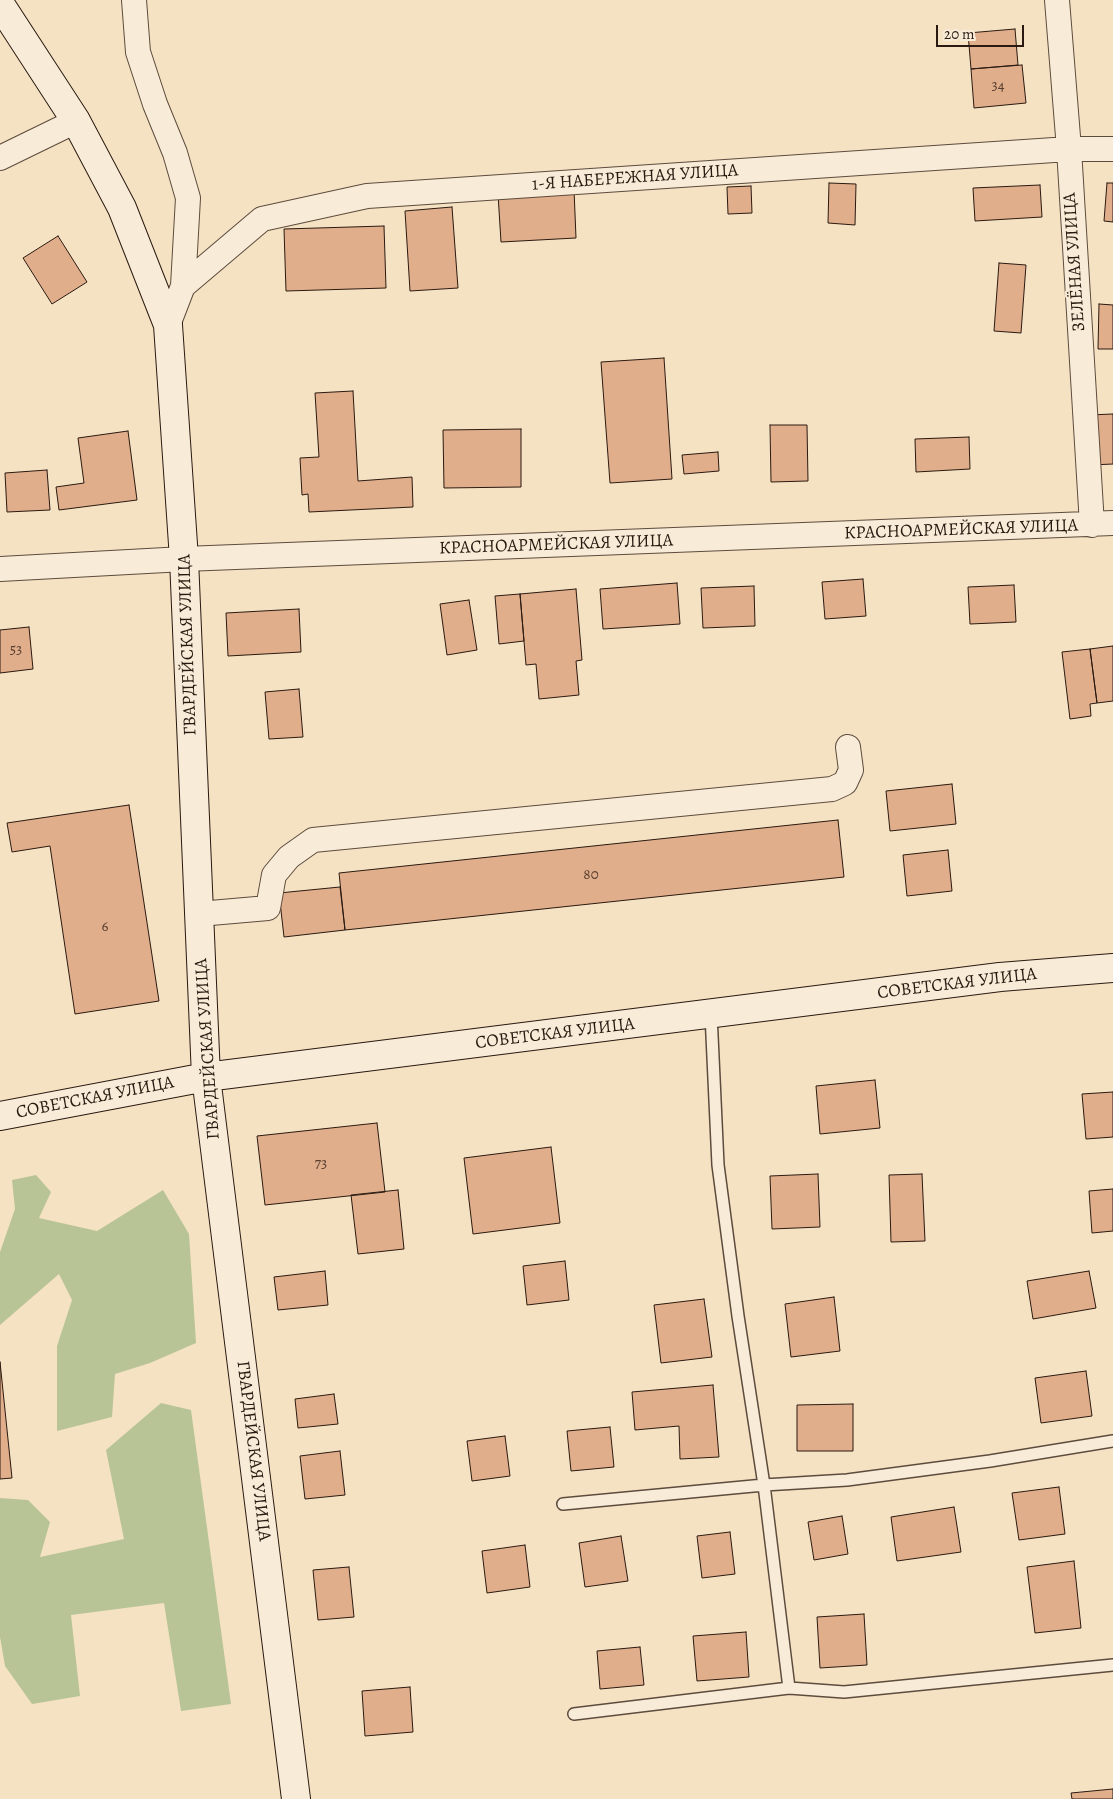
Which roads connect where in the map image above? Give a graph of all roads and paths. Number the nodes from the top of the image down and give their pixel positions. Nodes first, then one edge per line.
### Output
1 (134, 0) edge
2 (1058, 0) edge
3 (0, 4) edge
4 (76, 121) junction
5 (1068, 149) junction
6 (1113, 149) edge
7 (0, 158) edge
8 (183, 286) junction
9 (168, 325) junction
10 (1102, 524) edge
11 (184, 559) junction
12 (0, 569) edge
13 (848, 747) dead end
14 (199, 914) junction
15 (1113, 968) edge
16 (712, 1014) junction
17 (206, 1078) junction
18 (0, 1116) edge
19 (1113, 1441) edge
20 (764, 1485) junction
21 (563, 1504) dead end
22 (1113, 1665) edge
23 (789, 1688) junction
24 (574, 1714) dead end
25 (296, 1799) edge

1 - 8 street
2 - 5 street, ЗЕЛЁНАЯ УЛИЦА
3 - 4 main road, ГВАРДЕЙСКАЯ УЛИЦА
4 - 7 street
4 - 9 main road, ГВАРДЕЙСКАЯ УЛИЦА
5 - 6 street, 1-Я НАБЕРЕЖНАЯ УЛИЦА
5 - 8 street, 1-Я НАБЕРЕЖНАЯ УЛИЦА
5 - 10 street, ЗЕЛЁНАЯ УЛИЦА
8 - 9 street
9 - 11 main road, ГВАРДЕЙСКАЯ УЛИЦА
10 - 11 street, КРАСНОАРМЕЙСКАЯ УЛИЦА
11 - 12 street, КРАСНОАРМЕЙСКАЯ УЛИЦА
11 - 14 main road, ГВАРДЕЙСКАЯ УЛИЦА
13 - 14 street
14 - 17 main road, ГВАРДЕЙСКАЯ УЛИЦА
15 - 16 main road, СОВЕТСКАЯ УЛИЦА
16 - 17 main road, СОВЕТСКАЯ УЛИЦА
16 - 20 lane
17 - 18 main road, СОВЕТСКАЯ УЛИЦА
17 - 25 main road, ГВАРДЕЙСКАЯ УЛИЦА
19 - 20 lane
20 - 21 lane
20 - 23 lane
22 - 23 lane
23 - 24 lane

